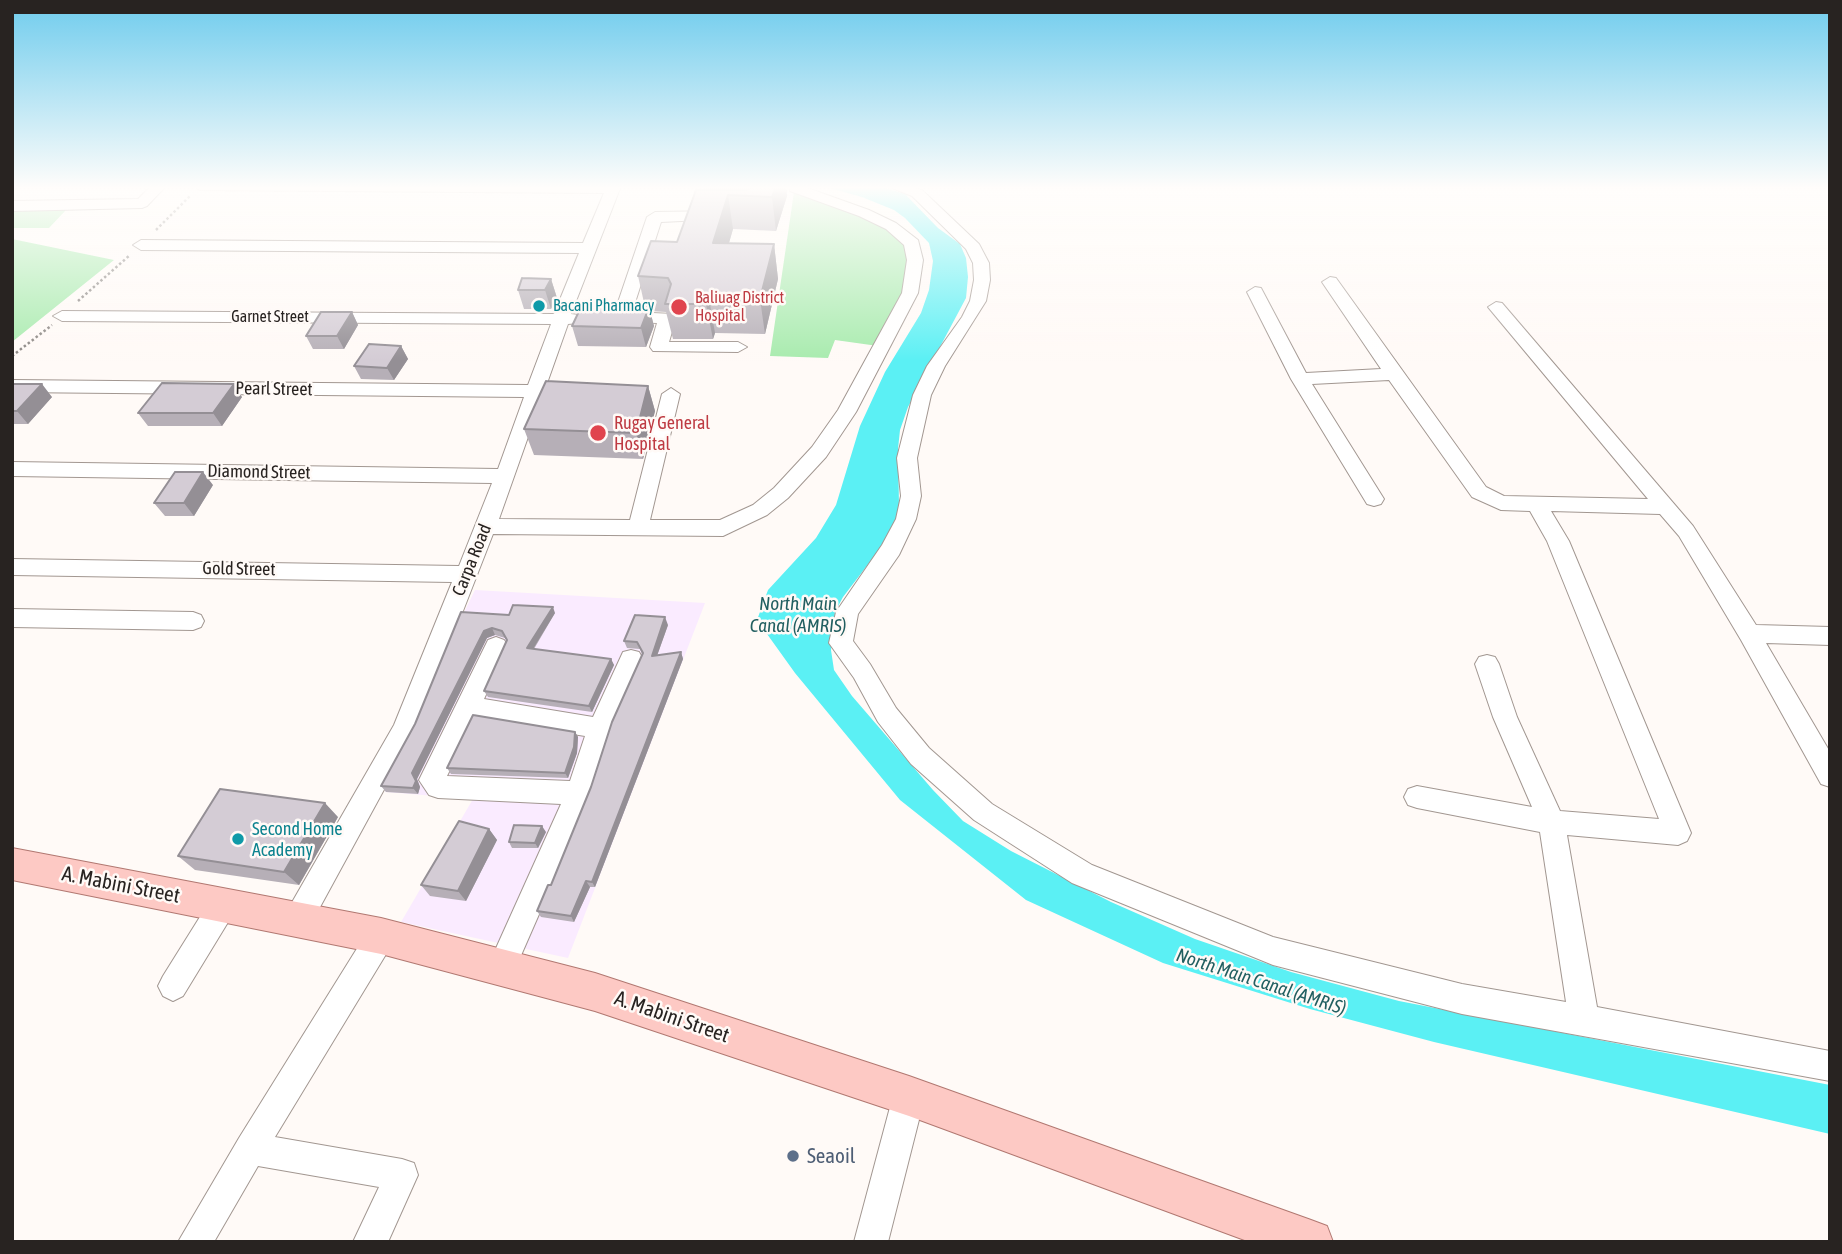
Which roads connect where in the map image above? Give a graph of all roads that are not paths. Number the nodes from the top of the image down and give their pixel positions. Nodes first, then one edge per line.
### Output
1 (141, 245) road end
2 (590, 245) edge
3 (644, 245) edge
4 (912, 245) edge
5 (969, 245) edge
6 (589, 248) junction
7 (1330, 282) dead end
8 (1255, 292) dead end
9 (1496, 307) dead end
10 (62, 316) road end
11 (616, 317) joint
12 (586, 318) edge
13 (562, 319) junction
14 (738, 346) dead end
15 (1394, 374) junction
16 (1300, 379) junction
17 (12, 386) edge
18 (536, 391) junction
19 (671, 394) dead end
20 (12, 469) edge
21 (505, 476) junction
22 (1374, 499) dead end
23 (1536, 503) junction
24 (1667, 507) junction
25 (485, 526) junction
26 (638, 528) junction
27 (12, 567) edge
28 (466, 574) junction
29 (12, 618) edge
30 (193, 621) dead end
31 (1749, 634) junction
32 (1830, 636) edge
33 (496, 646) dead end
34 (631, 659) dead end
35 (1487, 664) dead end
36 (468, 707) junction
37 (600, 728) junction
38 (1830, 776) edge
39 (579, 793) junction
40 (1417, 797) dead end
41 (1552, 822) junction
42 (12, 864) edge
43 (223, 905) junction
44 (297, 920) junction
45 (381, 936) junction
46 (502, 966) junction
47 (173, 986) dead end
48 (1584, 1020) junction
49 (1830, 1066) edge
50 (909, 1096) junction
51 (250, 1149) junction
52 (195, 1242) edge
53 (370, 1242) edge
54 (871, 1242) edge
55 (1311, 1242) edge

1 - 6 street
2 - 6 street, Carpa Road
3 - 11 street
4 - 26 street
5 - 48 street
6 - 13 street, Carpa Road
7 - 15 street
8 - 16 street
9 - 24 street
10 - 13 street, Garnet Street
11 - 14 street
12 - 13 street, Garnet Street
13 - 18 street, Carpa Road
15 - 16 street
15 - 23 street
16 - 22 street
17 - 18 street, Pearl Street
18 - 21 street, Carpa Road
19 - 26 street
20 - 21 street, Diamond Street
21 - 25 street, Carpa Road
23 - 24 street
23 - 41 street
24 - 31 street
25 - 26 street
25 - 28 street, Carpa Road
27 - 28 street, Gold Street
28 - 44 street, Carpa Road
29 - 30 street
31 - 32 street
31 - 38 street
33 - 36 street
34 - 37 street
35 - 41 street
36 - 37 street
36 - 39 street
37 - 39 street
39 - 46 street
40 - 41 street
41 - 48 street
42 - 43 main road, A. Mabini Street
43 - 44 main road, A. Mabini Street
43 - 47 street
44 - 45 main road, A. Mabini Street
45 - 46 main road, A. Mabini Street
45 - 51 street
46 - 50 main road, A. Mabini Street
48 - 49 street
50 - 54 street
50 - 55 main road, A. Mabini Street
51 - 52 street
51 - 53 street

